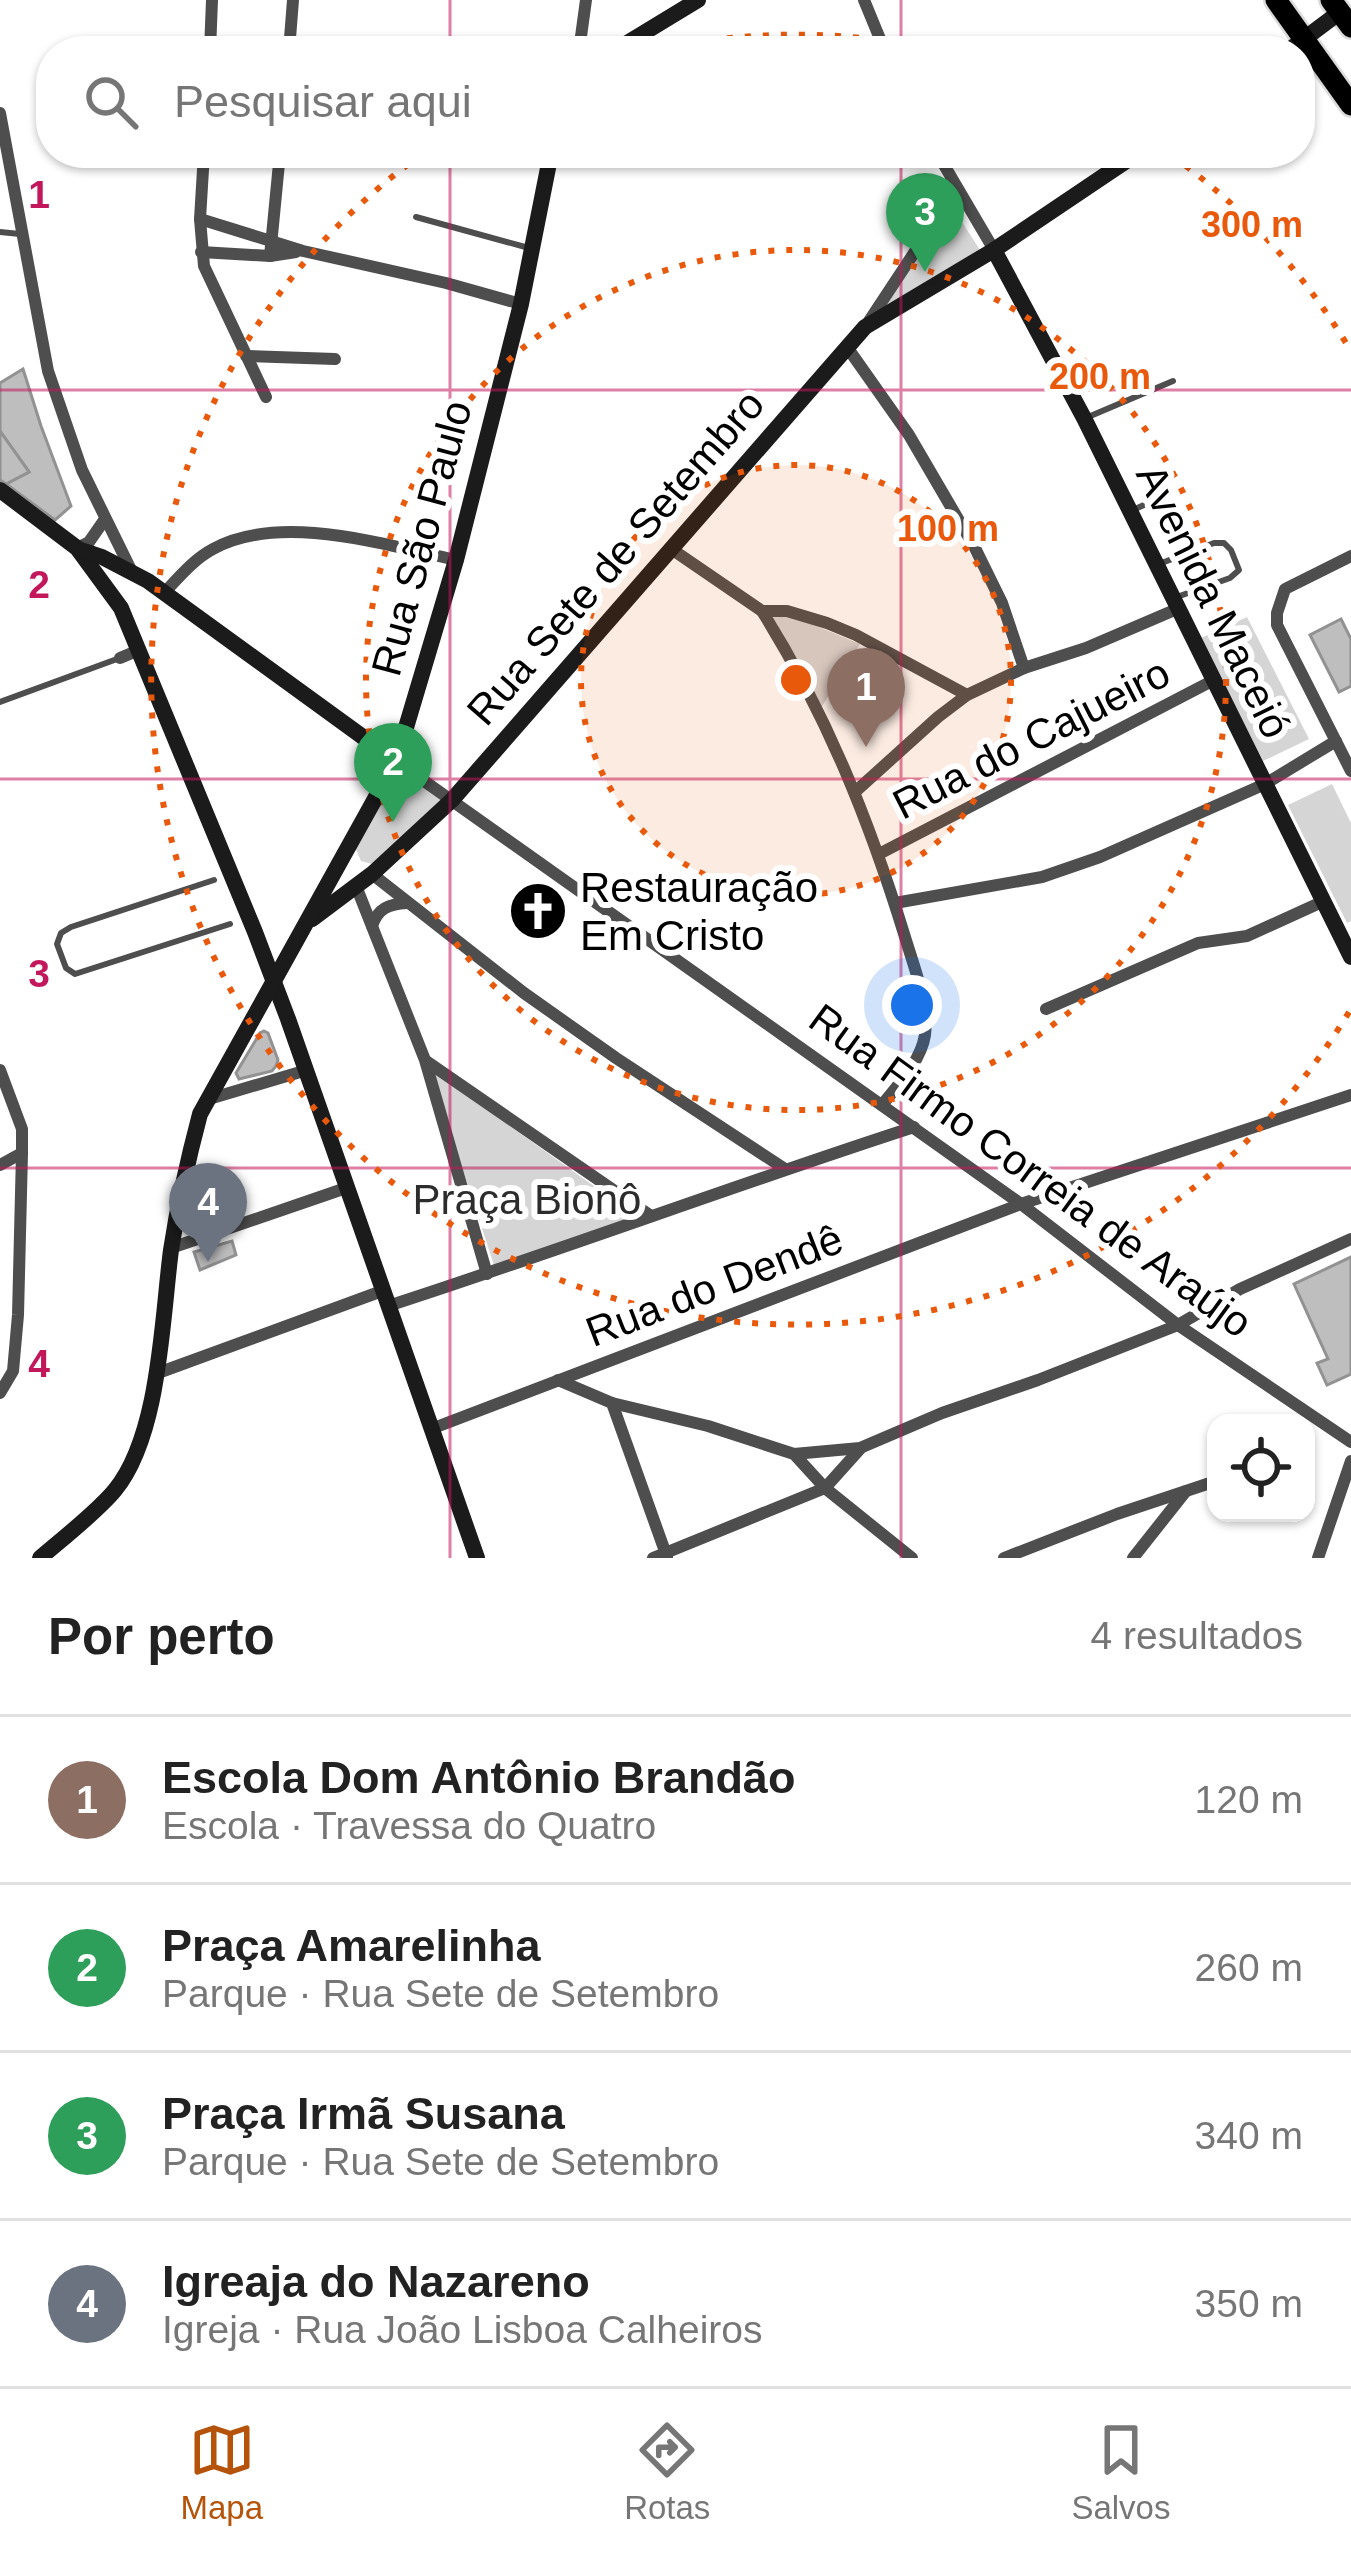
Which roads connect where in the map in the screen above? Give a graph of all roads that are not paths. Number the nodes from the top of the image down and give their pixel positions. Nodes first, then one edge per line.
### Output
1 (212, 0) edge
2 (293, 0) edge
3 (586, 0) edge
4 (698, 0) edge
5 (864, 0) edge
6 (1276, 0) edge
7 (1341, 13) edge
8 (211, 36) edge
9 (290, 36) edge
10 (581, 36) edge
11 (639, 36) edge
12 (879, 36) edge
13 (1292, 36) edge
14 (1309, 36) edge
15 (1315, 66) edge
16 (1351, 105) edge
17 (0, 113) edge
18 (203, 168) edge
19 (279, 168) edge
20 (548, 168) edge
21 (946, 168) edge
22 (1116, 168) edge
23 (957, 188) junction
24 (416, 217) dead end
25 (200, 219) junction
26 (0, 232) edge
27 (23, 234) junction
28 (271, 248) junction
29 (532, 249) junction
30 (994, 250) junction
31 (201, 252) junction
32 (521, 304) junction
33 (865, 327) junction
34 (847, 347) junction
35 (246, 356) junction
36 (335, 359) dead end
37 (1173, 381) dead end
38 (266, 397) dead end
39 (1084, 418) junction
40 (0, 490) edge
41 (1130, 512) junction
42 (105, 519) junction
43 (77, 548) junction
44 (670, 548) junction
45 (1191, 551) junction
46 (1351, 556) edge
47 (456, 560) junction
48 (1156, 565) junction
49 (141, 578) junction
50 (164, 593) junction
51 (1175, 604) junction
52 (121, 608) junction
53 (762, 611) junction
54 (139, 650) junction
55 (120, 658) joint
56 (1024, 668) junction
57 (1212, 681) junction
58 (967, 694) junction
59 (0, 702) edge
60 (1336, 741) junction
61 (396, 761) junction
62 (1351, 771) edge
63 (1265, 784) junction
64 (856, 791) junction
65 (452, 800) junction
66 (346, 853) junction
67 (880, 854) junction
68 (372, 874) junction
69 (222, 878) junction
70 (356, 886) junction
71 (408, 902) junction
72 (1324, 902) junction
73 (895, 903) junction
74 (307, 923) junction
75 (230, 924) joint
76 (252, 925) junction
77 (372, 926) junction
78 (293, 948) junction
79 (1351, 957) edge
80 (274, 984) junction
81 (1046, 1009) dead end
82 (254, 1019) junction
83 (288, 1019) junction
84 (424, 1060) junction
85 (0, 1070) edge
86 (307, 1070) junction
87 (1351, 1095) edge
88 (209, 1099) junction
89 (882, 1105) junction
90 (914, 1127) junction
91 (22, 1153) junction
92 (0, 1165) edge
93 (784, 1169) junction
94 (346, 1187) junction
95 (1021, 1204) junction
96 (651, 1216) junction
97 (1351, 1239) edge
98 (171, 1248) junction
99 (487, 1274) junction
100 (385, 1298) junction
101 (0, 1313) edge
102 (18, 1315) junction
103 (1178, 1325) junction
104 (158, 1373) junction
105 (558, 1380) junction
106 (0, 1393) edge
107 (612, 1402) junction
108 (1302, 1408) junction
109 (1297, 1414) edge
110 (431, 1429) junction
111 (1351, 1442) edge
112 (860, 1448) junction
113 (794, 1454) junction
114 (1351, 1461) edge
115 (1207, 1484) edge
116 (825, 1488) junction
117 (1187, 1490) junction
118 (662, 1556) edge
119 (40, 1558) edge
120 (477, 1558) edge
121 (912, 1558) edge
122 (1004, 1558) edge
123 (1133, 1558) edge
124 (1318, 1558) edge

1 - 8 street
2 - 9 street
3 - 10 street
4 - 11 street
5 - 12 street
6 - 13 highway
7 - 14 street
15 - 16 highway
17 - 27 street
18 - 25 street
19 - 28 street
20 - 29 street, Rua São Paulo
21 - 23 street, Avenida Maceió
22 - 30 street, Rua Sete de Setembro
23 - 30 street, Avenida Maceió
23 - 33 street, Rua Sete de Setembro
24 - 29 lane
25 - 28 street
25 - 31 street
26 - 27 lane
27 - 42 street
28 - 31 street
28 - 32 street
29 - 32 street, Rua São Paulo
30 - 33 street, Rua Sete de Setembro
30 - 39 street, Avenida Maceió
31 - 35 street
32 - 47 street, Rua São Paulo
33 - 34 street, Rua Sete de Setembro
34 - 44 street, Rua Sete de Setembro
34 - 56 street
35 - 36 street
35 - 38 street
37 - 39 lane
39 - 41 street, Avenida Maceió
40 - 43 street, Rua Firmo Correia de Araújo
41 - 45 lane
41 - 48 street, Avenida Maceió
42 - 43 street
42 - 49 street
43 - 49 street, Rua Firmo Correia de Araújo
43 - 52 street, Rua Firmo Correia de Araújo
44 - 53 street
44 - 65 street, Rua Sete de Setembro
45 - 48 lane
45 - 51 lane
46 - 60 street
47 - 50 street
47 - 61 street, Rua São Paulo
48 - 51 street, Avenida Maceió
49 - 50 street, Rua Firmo Correia de Araújo
49 - 52 street
50 - 61 street, Rua Firmo Correia de Araújo
51 - 56 street
51 - 57 street, Avenida Maceió
52 - 54 street, Rua Firmo Correia de Araújo
53 - 58 street
53 - 64 street
54 - 55 street
54 - 69 street, Rua Firmo Correia de Araújo
55 - 59 lane
56 - 58 street
57 - 63 street, Avenida Maceió
57 - 67 street, Rua do Cajueiro
58 - 64 street
60 - 62 street
60 - 63 street
61 - 65 street, Rua Firmo Correia de Araújo
61 - 66 street, Rua São Paulo
63 - 72 street, Avenida Maceió
63 - 73 street
64 - 67 street
65 - 68 street, Rua Sete de Setembro
65 - 89 street, Rua Firmo Correia de Araújo
66 - 68 street
66 - 74 street, Rua São Paulo
67 - 73 street
68 - 70 street, Rua Sete de Setembro
68 - 71 street
69 - 75 lane
69 - 76 street, Rua Firmo Correia de Araújo
70 - 74 street, Rua Sete de Setembro
70 - 77 street
71 - 77 street
71 - 93 street
72 - 79 street, Avenida Maceió
72 - 81 street
73 - 89 street
74 - 78 street, Rua São Paulo
75 - 76 street
76 - 78 street
76 - 80 street, Rua Firmo Correia de Araújo
77 - 84 street
78 - 80 street, Rua São Paulo
80 - 82 street, Rua São Paulo
80 - 83 street, Rua Firmo Correia de Araújo
82 - 83 street
82 - 88 street, Rua São Paulo
83 - 86 street, Rua Firmo Correia de Araújo
84 - 96 street
84 - 99 street
85 - 91 street
86 - 88 street
86 - 94 street, Rua Firmo Correia de Araújo
87 - 95 street, Rua do Dendê
88 - 98 street, Rua São Paulo
89 - 90 street, Rua Firmo Correia de Araújo
90 - 93 street
90 - 95 street, Rua Firmo Correia de Araújo
91 - 92 street
91 - 102 street
93 - 96 street
94 - 98 street
94 - 100 street, Rua Firmo Correia de Araújo
95 - 103 street, Rua Firmo Correia de Araújo
95 - 105 street, Rua do Dendê
96 - 99 street
97 - 103 street
98 - 104 street, Rua São Paulo
99 - 100 street
100 - 104 street
100 - 110 street, Rua Firmo Correia de Araújo
101 - 102 street
102 - 106 street
103 - 108 street, Rua Firmo Correia de Araújo
103 - 112 street
104 - 119 street, Rua São Paulo
105 - 107 street
105 - 110 street, Rua do Dendê
107 - 113 street
107 - 118 street
108 - 109 street
108 - 111 street, Rua Firmo Correia de Araújo
110 - 120 street, Rua Firmo Correia de Araújo
112 - 113 street
112 - 116 street
113 - 116 street
114 - 124 street
115 - 117 street
116 - 118 street
116 - 121 street
117 - 122 street
117 - 123 street

